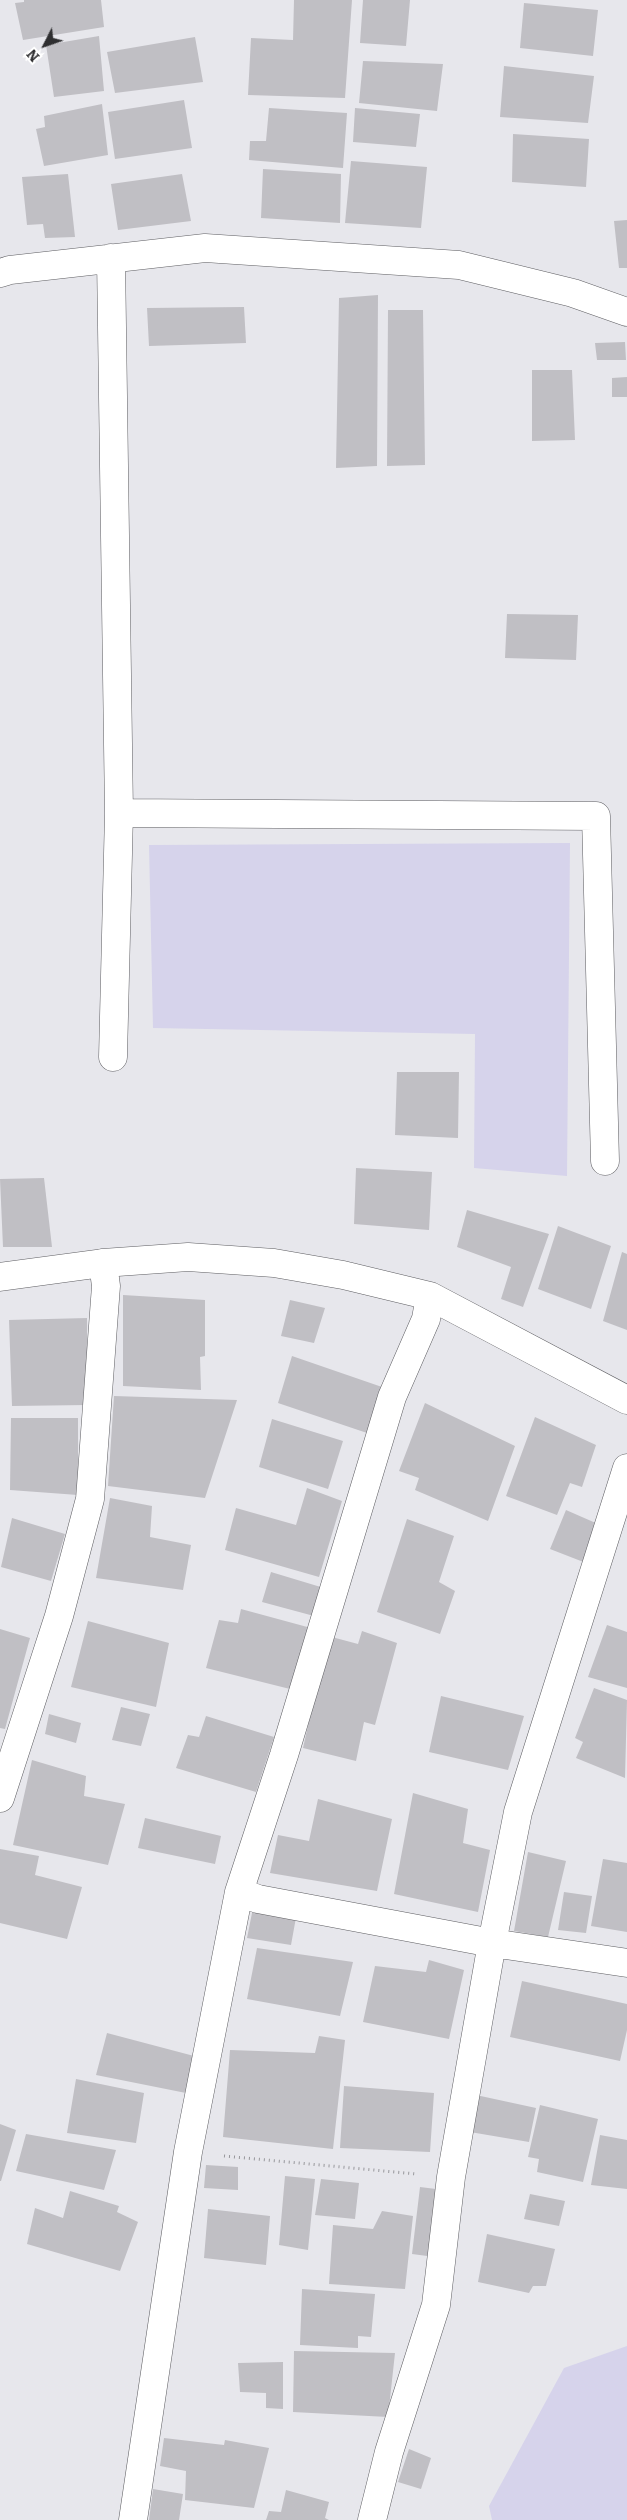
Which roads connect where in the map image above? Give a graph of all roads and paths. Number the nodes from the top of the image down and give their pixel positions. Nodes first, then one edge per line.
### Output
1 (111, 258) junction
2 (0, 273) edge
3 (627, 312) edge
4 (119, 813) junction
5 (114, 1057) dead end
6 (605, 1161) dead end
7 (102, 1264) junction
8 (0, 1277) edge
9 (430, 1296) junction
10 (627, 1400) edge
11 (627, 1468) edge
12 (0, 1798) edge
13 (239, 1892) junction
14 (492, 1943) junction
15 (627, 1963) edge
16 (188, 2152) junction
17 (451, 2177) junction
18 (134, 2520) edge
19 (372, 2520) edge

1 - 2 street
1 - 3 street
1 - 4 street
4 - 5 street
4 - 6 street
7 - 8 street
7 - 9 street
7 - 12 street
9 - 10 street
9 - 13 street
11 - 14 street
13 - 14 street
13 - 16 street
14 - 15 street
14 - 17 street
16 - 17 path
16 - 18 street
17 - 19 street

